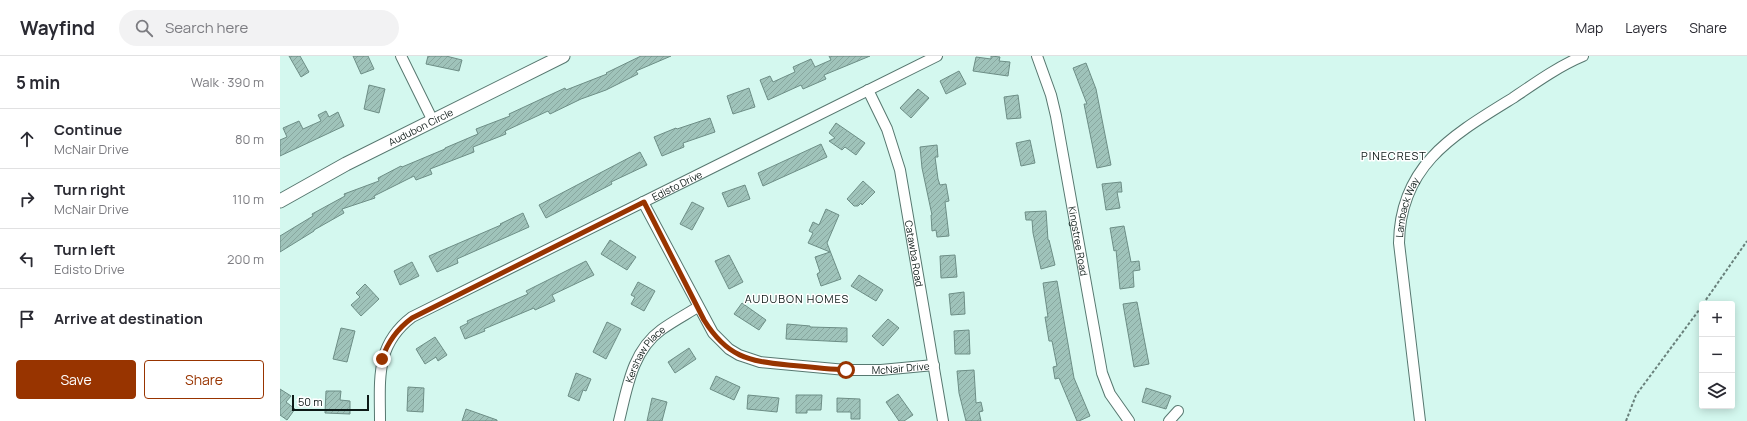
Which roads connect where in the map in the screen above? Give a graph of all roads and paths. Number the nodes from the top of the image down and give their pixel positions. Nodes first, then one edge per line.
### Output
1 (400, 56) edge
2 (563, 56) edge
3 (937, 56) edge
4 (1036, 56) edge
5 (1584, 56) edge
6 (868, 90) junction
7 (433, 121) junction
8 (280, 201) edge
9 (644, 202) junction
10 (1747, 241) edge
11 (1706, 301) edge
12 (698, 307) junction
13 (1699, 310) edge
14 (934, 364) junction
15 (1178, 411) dead end
16 (380, 421) edge
17 (618, 421) edge
18 (943, 421) edge
19 (1129, 421) edge
20 (1169, 421) edge
21 (1420, 421) edge
22 (1626, 421) edge

1 - 7 street
2 - 7 street, Audubon Circle
3 - 6 street, Edisto Drive
4 - 19 street, Kingstree Road
5 - 21 street, Lamback Way
6 - 9 street, Edisto Drive
6 - 14 street, Catawba Road
7 - 8 street, Audubon Circle
9 - 12 street, McNair Drive
9 - 16 street, Edisto Drive
10 - 11 path
12 - 14 street, McNair Drive
12 - 17 street, Kershaw Place
13 - 22 path
14 - 18 street, Catawba Road
15 - 20 street

